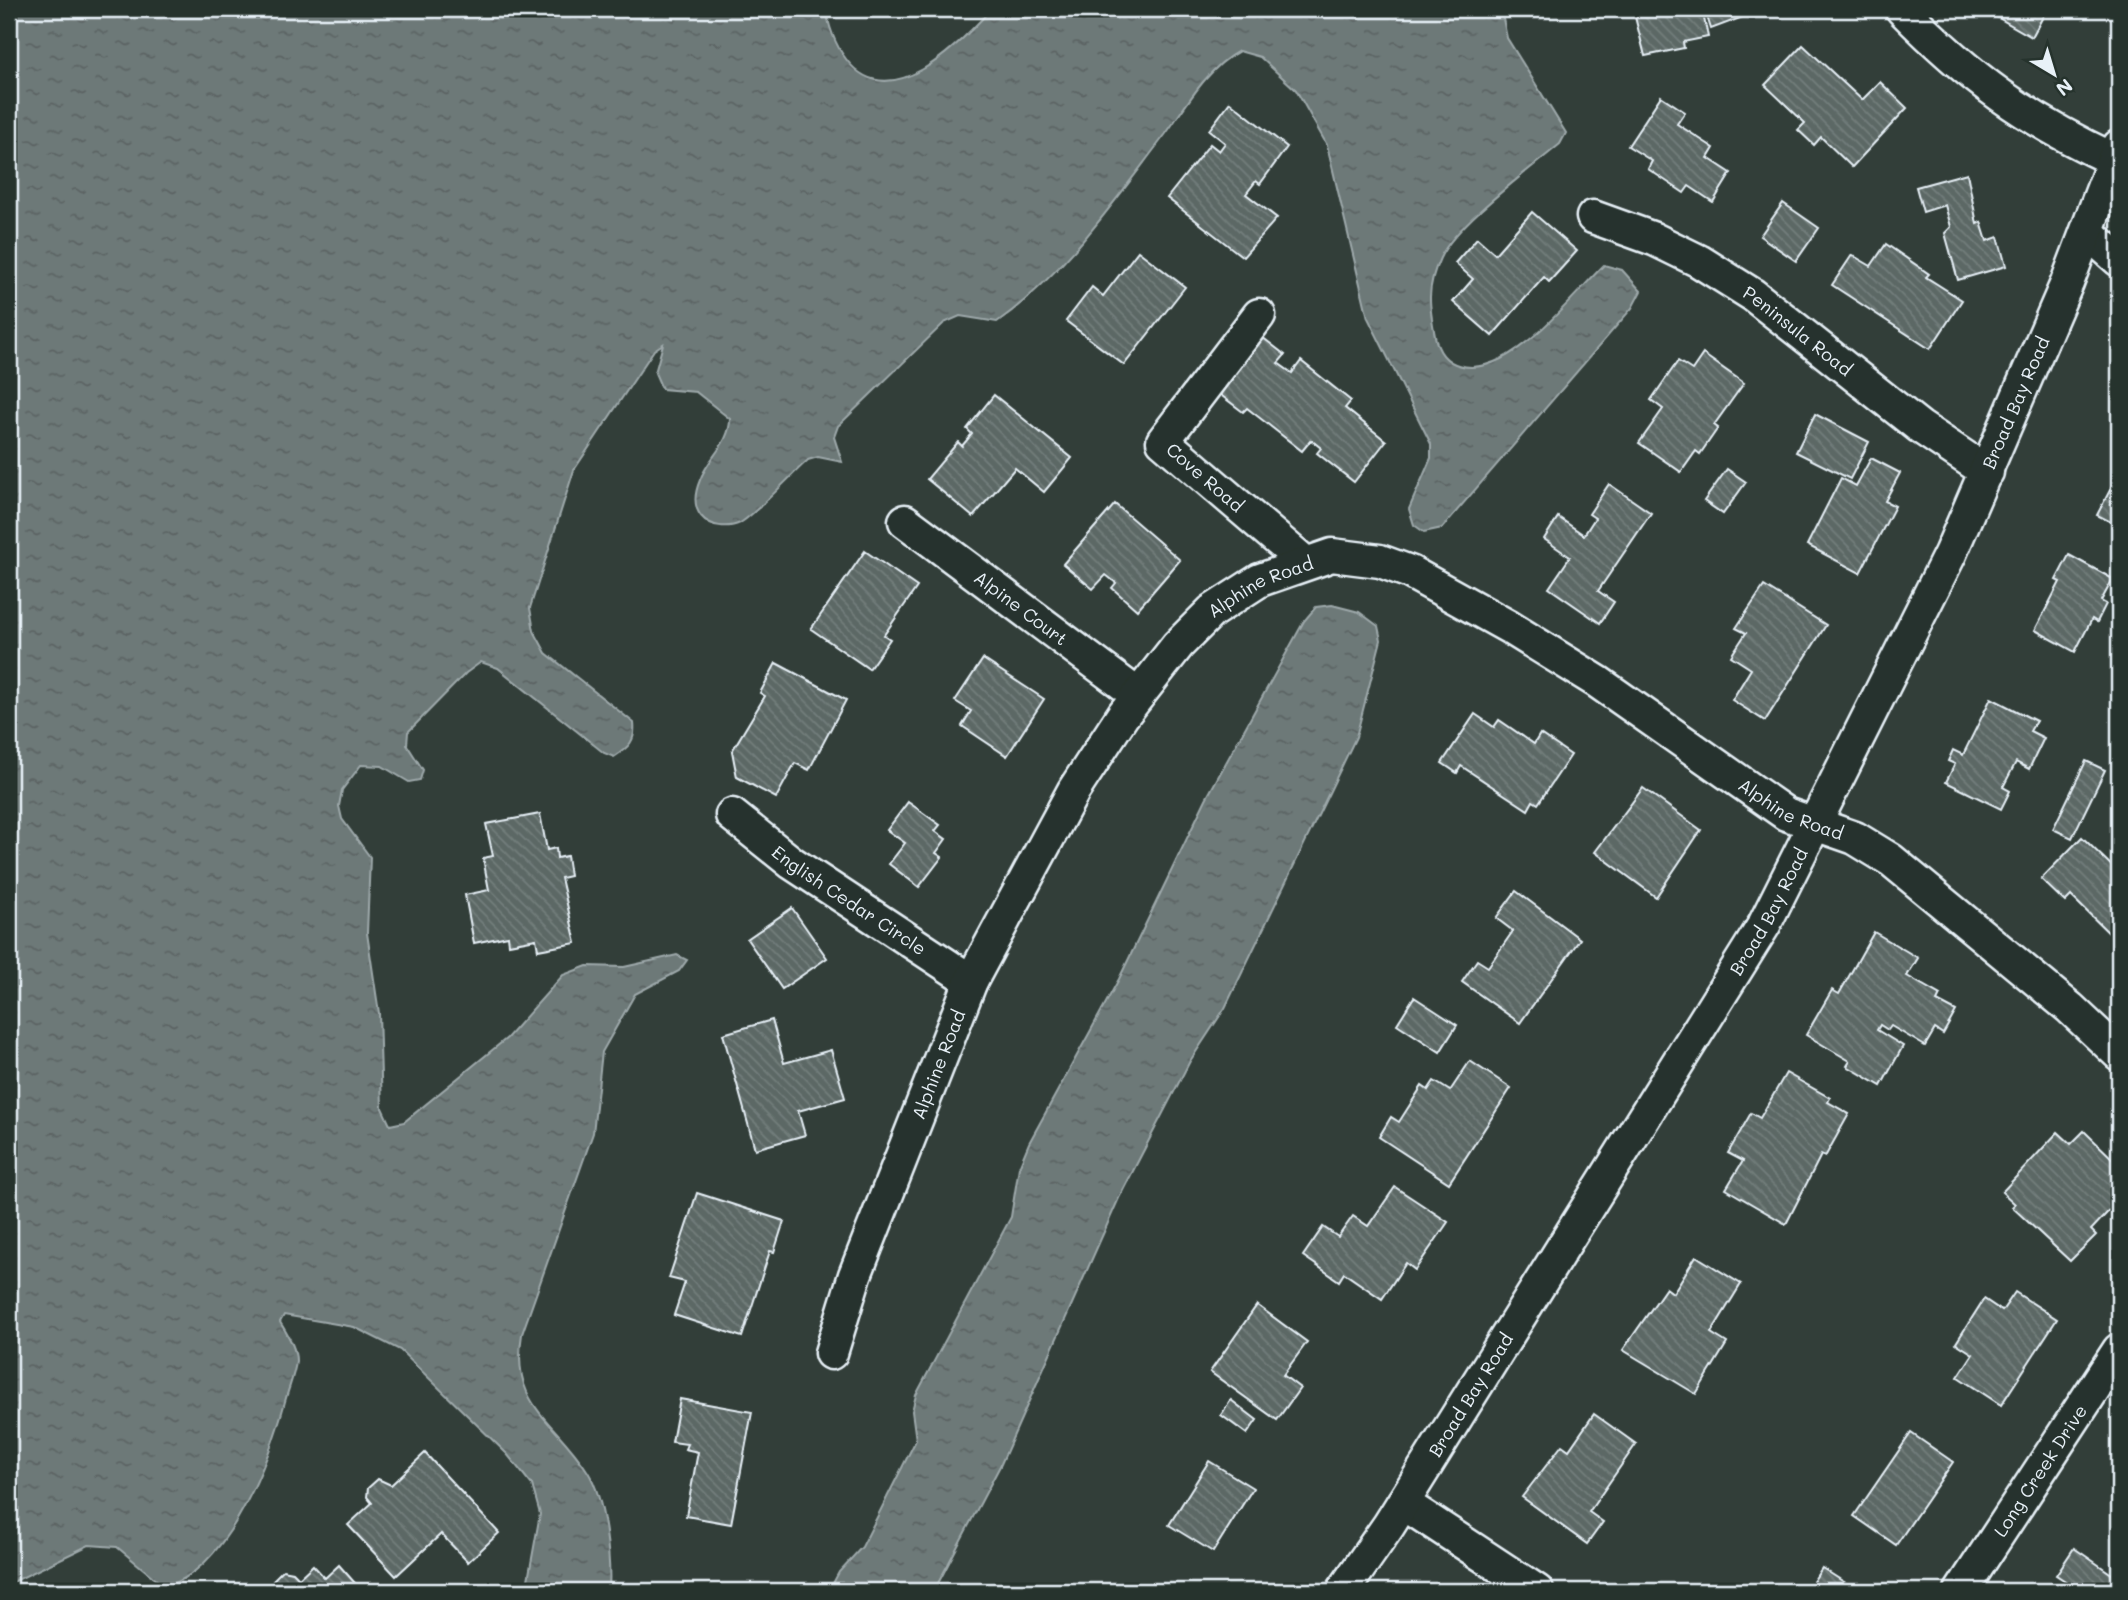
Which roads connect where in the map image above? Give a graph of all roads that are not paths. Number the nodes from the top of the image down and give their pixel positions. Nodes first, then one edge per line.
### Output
1 (1902, 9) edge
2 (2117, 153) edge
3 (1593, 217) dead end
4 (2087, 232) junction
5 (2119, 260) edge
6 (1259, 315) dead end
7 (1987, 472) junction
8 (905, 520) dead end
9 (1304, 562) junction
10 (1138, 695) junction
11 (732, 815) dead end
12 (1816, 825) junction
13 (971, 981) junction
14 (2119, 1054) edge
15 (2119, 1350) edge
16 (831, 1353) dead end
17 (1403, 1503) junction
18 (1343, 1591) edge
19 (1537, 1591) edge
20 (1961, 1591) edge

1 - 2 street
2 - 4 street, Broad Bay Road
3 - 7 street, Peninsula Road
4 - 5 street
4 - 7 street, Broad Bay Road
6 - 9 street, Cove Road
7 - 12 street, Broad Bay Road
8 - 10 street, Alpine Court
9 - 10 street, Alphine Road
9 - 12 street, Alphine Road
10 - 13 street, Alphine Road
11 - 13 street, English Cedar Circle
12 - 14 street, Alphine Road
12 - 17 street, Broad Bay Road
13 - 16 street, Alphine Road
15 - 20 street, Long Creek Drive
17 - 18 street, Broad Bay Road
17 - 19 street

